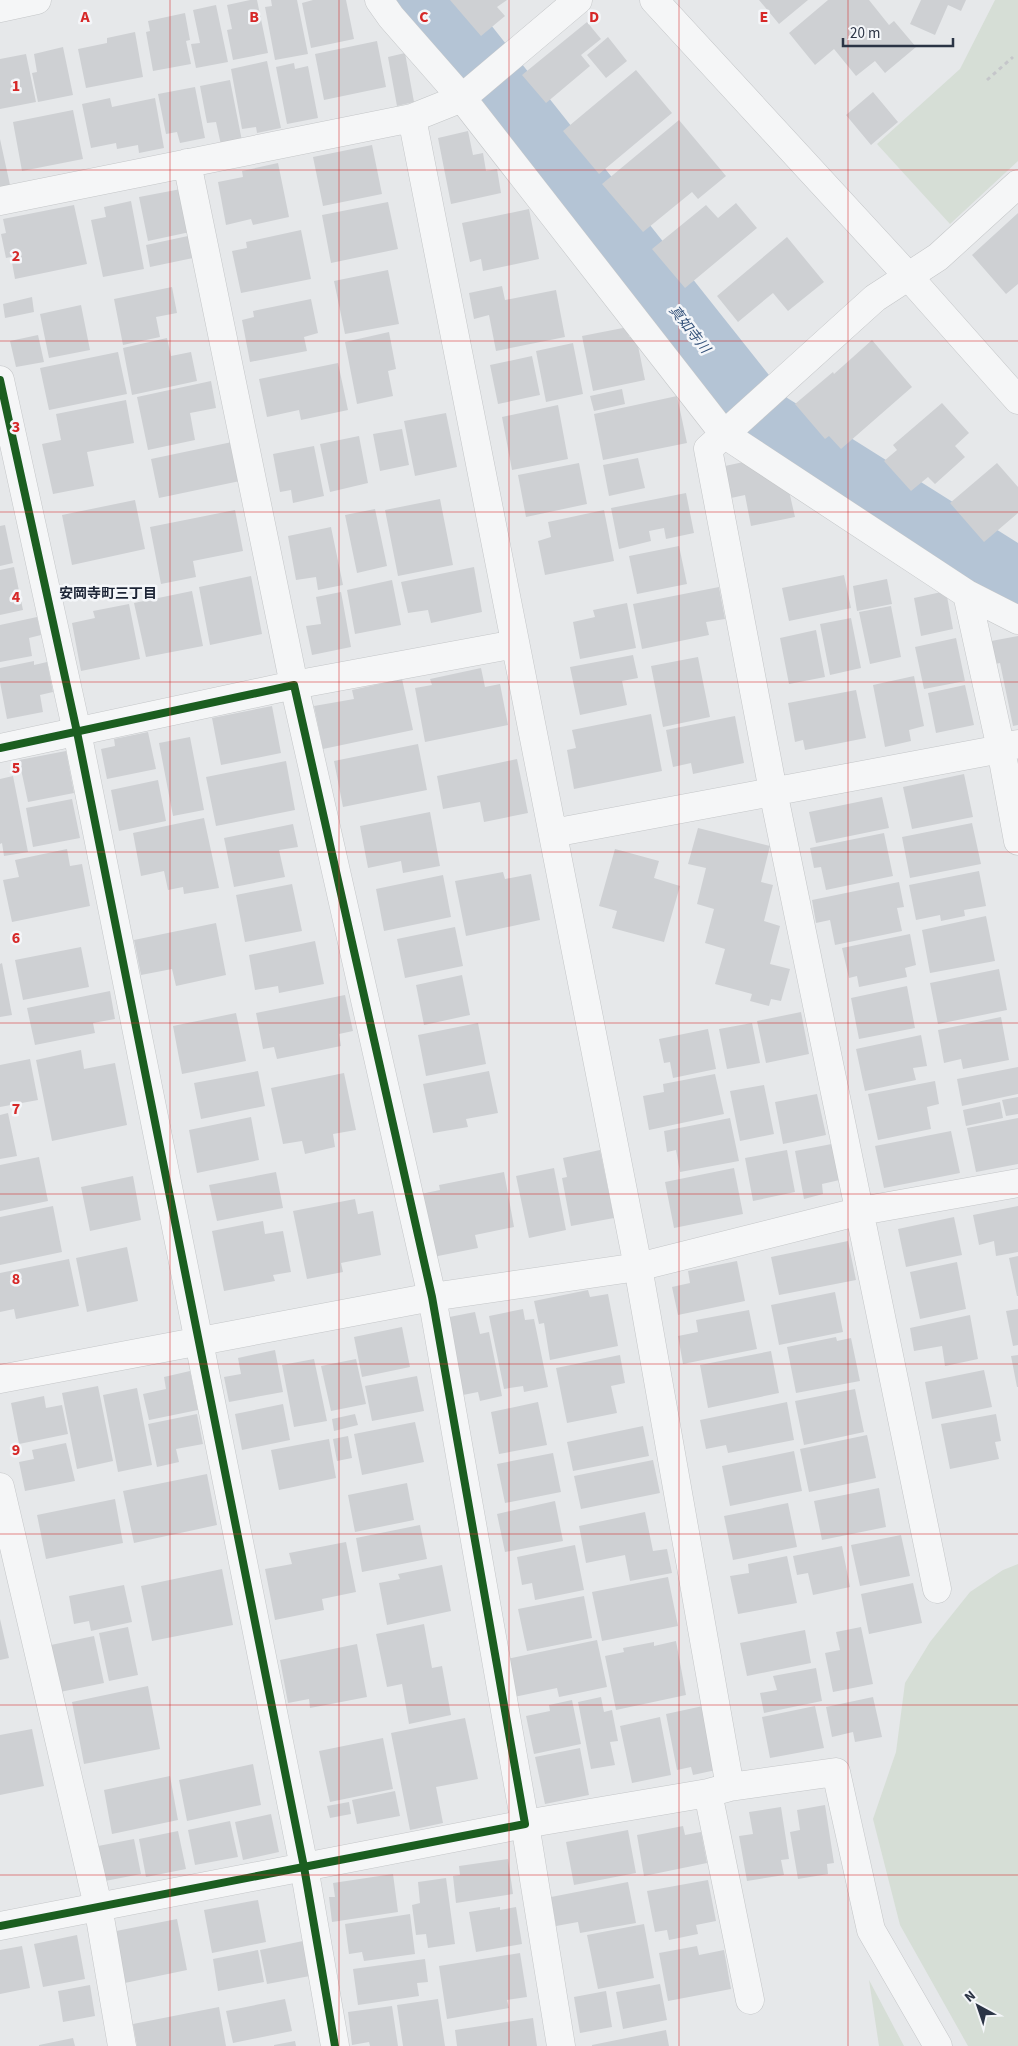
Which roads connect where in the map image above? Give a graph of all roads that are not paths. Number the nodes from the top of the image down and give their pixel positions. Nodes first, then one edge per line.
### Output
1 (37, 0) edge
2 (379, 0) edge
3 (578, 0) edge
4 (654, 0) edge
5 (0, 8) edge
6 (462, 98) junction
7 (412, 118) junction
8 (187, 163) junction
9 (1018, 184) edge
10 (0, 202) edge
11 (908, 276) junction
12 (0, 380) edge
13 (1018, 400) edge
14 (724, 434) junction
15 (967, 594) junction
16 (1018, 620) edge
17 (515, 644) junction
18 (294, 685) junction
19 (77, 732) junction
20 (1009, 747) edge
21 (0, 748) edge
22 (773, 791) junction
23 (553, 833) junction
24 (1018, 841) edge
25 (1018, 1183) edge
26 (861, 1211) junction
27 (638, 1267) junction
28 (432, 1297) junction
29 (198, 1342) junction
30 (0, 1379) edge
31 (0, 1487) edge
32 (938, 1588) dead end
33 (719, 1790) junction
34 (525, 1824) junction
35 (304, 1867) junction
36 (98, 1906) junction
37 (0, 1926) edge
38 (750, 2000) dead end
39 (122, 2046) edge
40 (335, 2046) edge
41 (561, 2046) edge
42 (938, 2046) edge

1 - 5 street
2 - 6 street
3 - 6 street
4 - 11 street
6 - 7 street
6 - 14 street
7 - 8 street
7 - 17 street
8 - 10 street
8 - 18 street
9 - 11 street
11 - 13 street
11 - 14 street
12 - 19 street
14 - 15 street
14 - 22 street
15 - 16 street
15 - 20 street
17 - 18 street
17 - 23 street
18 - 19 street
18 - 28 street
19 - 21 street
19 - 29 street
20 - 22 street
20 - 24 street
22 - 23 street
22 - 26 street
23 - 27 street
25 - 26 street
26 - 27 street
26 - 32 street
27 - 28 street
27 - 33 street
28 - 29 street
28 - 34 street
29 - 30 street
29 - 35 street
31 - 36 street
33 - 34 street
33 - 38 street
33 - 42 street
34 - 35 street
34 - 41 street
35 - 36 street
35 - 40 street
36 - 37 street
36 - 39 street

